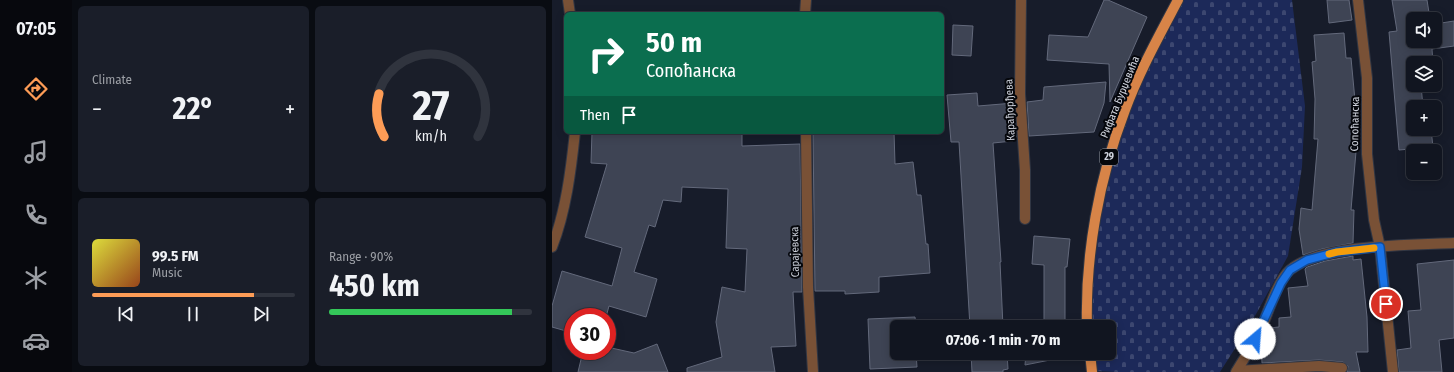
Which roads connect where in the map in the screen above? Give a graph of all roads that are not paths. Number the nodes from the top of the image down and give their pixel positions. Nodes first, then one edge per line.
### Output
1 (568, 0) edge
2 (806, 0) edge
3 (1021, 0) edge
4 (1178, 0) edge
5 (1358, 0) edge
6 (570, 12) edge
7 (805, 12) edge
8 (575, 134) edge
9 (806, 134) edge
10 (1025, 219) dead end
11 (1454, 243) edge
12 (552, 247) edge
13 (1380, 247) junction
14 (1087, 320) edge
15 (1091, 360) edge
16 (1342, 368) dead end
17 (1237, 371) edge
18 (813, 372) edge
19 (1092, 372) edge
20 (1393, 372) edge

1 - 6 street
2 - 7 street
3 - 10 street, Карађорђева
4 - 14 main road, Рифата Бурџевића / 29
5 - 13 street, Сопоћанска
8 - 12 street
9 - 18 street, Сарајевска
11 - 13 street
13 - 17 street
13 - 20 street, Сопоћанска
15 - 19 main road
16 - 17 street

